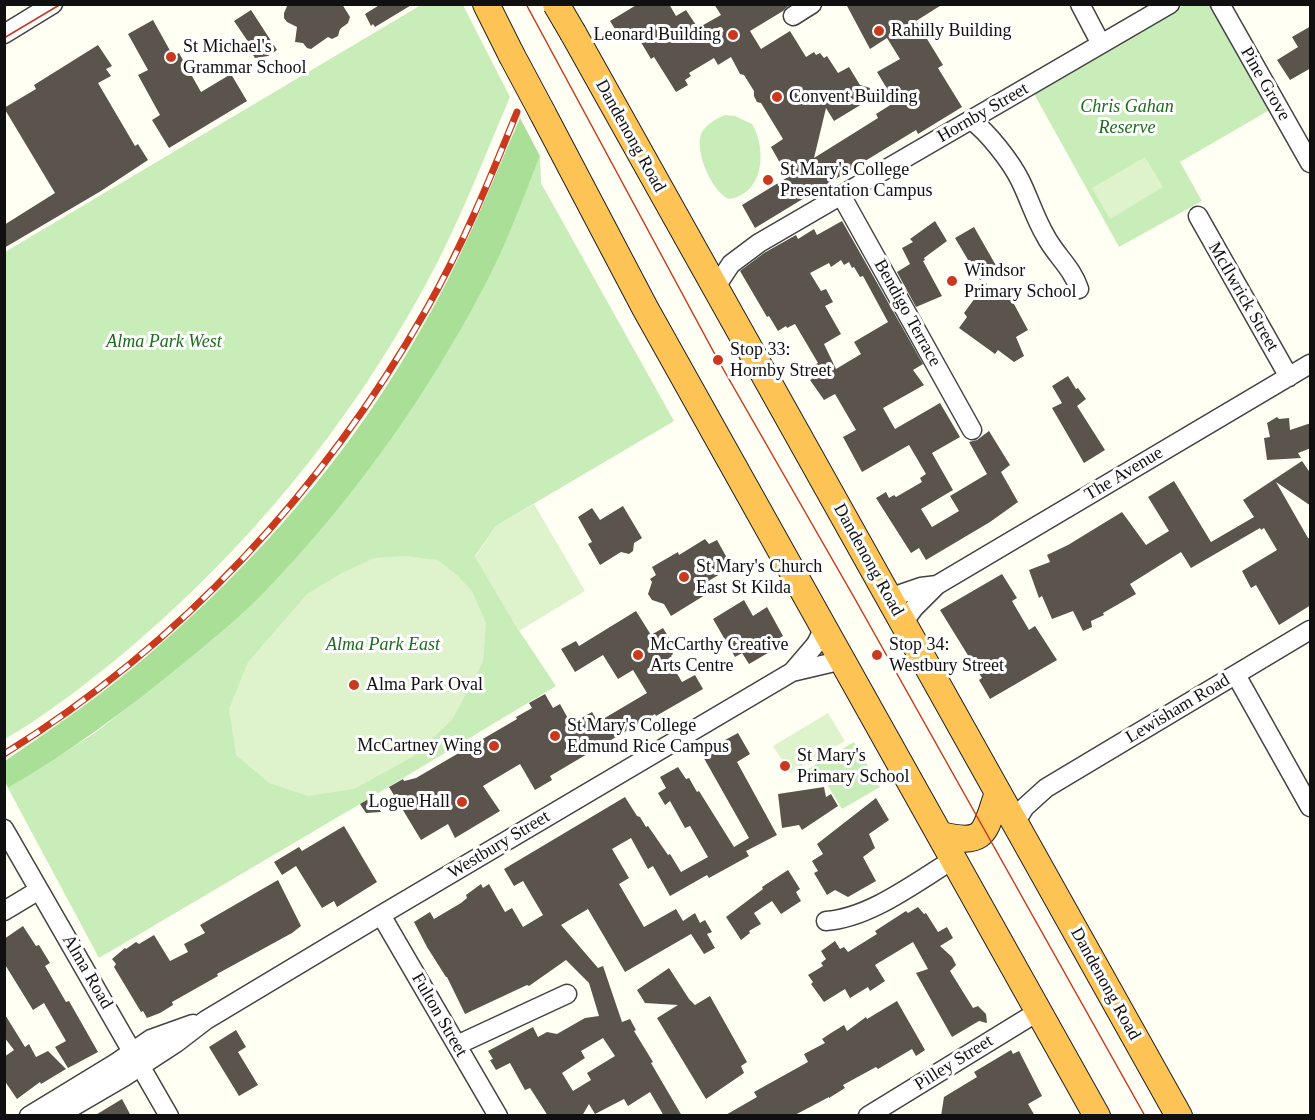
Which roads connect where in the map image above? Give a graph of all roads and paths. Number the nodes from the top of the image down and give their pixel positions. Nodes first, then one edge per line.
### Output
1 (53, 4) edge
2 (486, 4) edge
3 (556, 4) edge
4 (812, 4) edge
5 (1080, 4) edge
6 (1170, 4) edge
7 (1220, 4) edge
8 (793, 16) dead end
9 (4, 34) edge
10 (1101, 44) junction
11 (978, 116) junction
12 (1311, 163) edge
13 (842, 195) junction
14 (1198, 216) dead end
15 (715, 288) junction
16 (1079, 289) dead end
17 (1311, 364) edge
18 (1289, 377) junction
19 (972, 430) dead end
20 (938, 585) junction
21 (889, 598) junction
22 (903, 623) junction
23 (824, 628) junction
24 (1311, 630) edge
25 (843, 660) junction
26 (792, 672) junction
27 (1236, 675) junction
28 (1046, 788) junction
29 (998, 794) junction
30 (1311, 807) edge
31 (1015, 823) junction
32 (4, 829) edge
33 (941, 835) junction
34 (954, 859) junction
35 (39, 890) junction
36 (4, 911) edge
37 (381, 915) junction
38 (826, 921) dead end
39 (567, 994) dead end
40 (1039, 1011) junction
41 (457, 1044) junction
42 (136, 1059) junction
43 (29, 1116) edge
44 (57, 1116) edge
45 (168, 1116) edge
46 (498, 1116) edge
47 (868, 1116) edge
48 (1097, 1116) edge
49 (1179, 1116) edge

1 - 9 street
2 - 23 highway, bridge
3 - 15 highway, Dandenong Road, bridge
4 - 8 street
5 - 10 street
6 - 10 street, Hornby Street
7 - 12 street, Pine Grove
10 - 11 street, Hornby Street
11 - 13 street, Hornby Street
11 - 16 street
13 - 15 street, Hornby Street
13 - 19 street, Bendigo Terrace
14 - 18 street, McIlwrick Street
15 - 21 highway, Dandenong Road
17 - 18 street, The Avenue
18 - 20 street, The Avenue
20 - 21 street, The Avenue
20 - 22 street, The Avenue
21 - 22 highway, Dandenong Road
22 - 29 highway, Dandenong Road
23 - 25 highway
23 - 26 street, Westbury Street
24 - 27 street, Lewisham Road
25 - 26 street, Westbury Street
25 - 33 highway
26 - 37 street, Westbury Street
27 - 28 street, Lewisham Road
27 - 30 street
28 - 29 street, Lewisham Road
28 - 31 street, Lewisham Road
29 - 31 highway, Dandenong Road
29 - 33 highway
31 - 49 highway, Dandenong Road
32 - 35 street, Alma Road
33 - 34 highway
34 - 38 street
34 - 40 highway
35 - 36 street
35 - 42 street, Alma Road
37 - 41 street, Fulton Street
37 - 42 street, Westbury Street
39 - 41 street
40 - 47 street, Pilley Street
40 - 48 highway
41 - 46 street, Fulton Street
42 - 43 street, Westbury Street
42 - 44 street, Westbury Street
42 - 45 street, Alma Road

